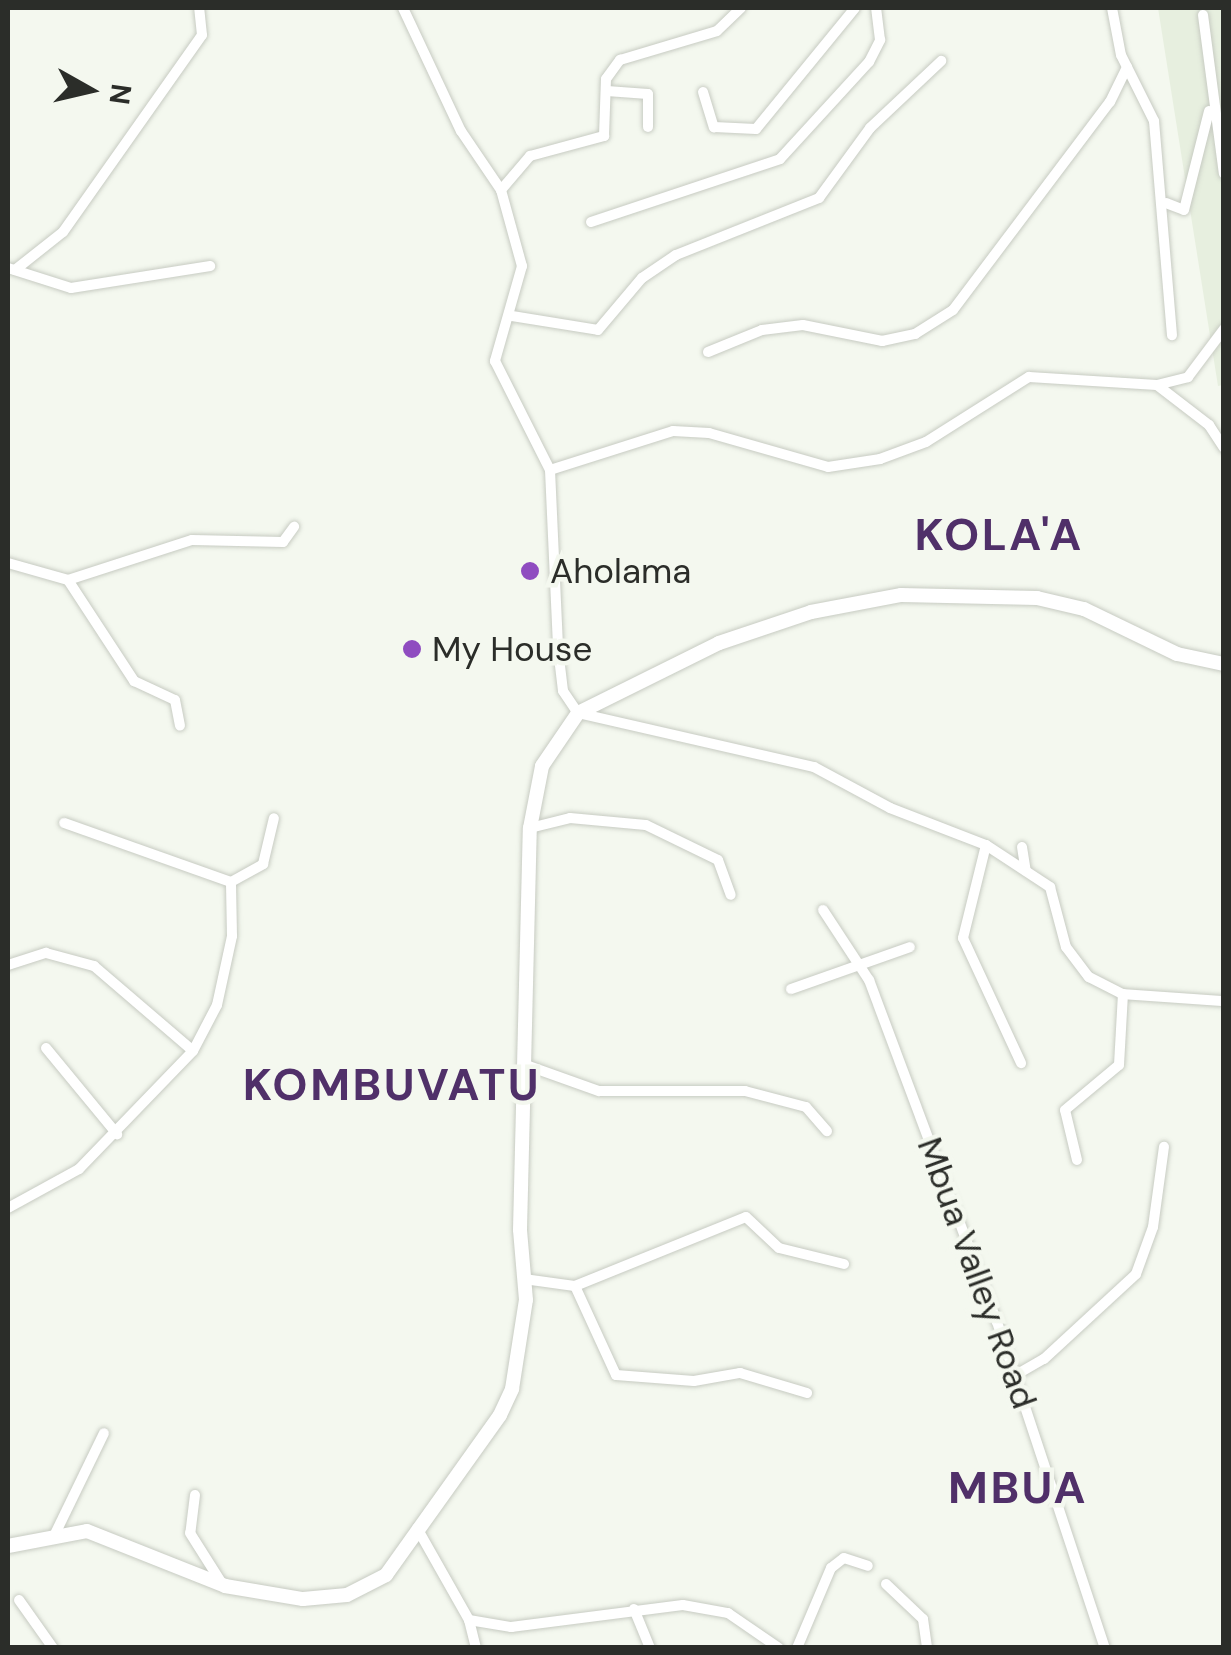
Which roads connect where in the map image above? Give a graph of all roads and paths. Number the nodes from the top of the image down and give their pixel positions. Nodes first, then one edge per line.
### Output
1 (199, 8) edge
2 (403, 8) edge
3 (741, 8) edge
4 (855, 8) edge
5 (876, 8) edge
6 (1112, 8) edge
7 (1203, 15) dead end
8 (941, 61) dead end
9 (1127, 66) junction
10 (607, 90) junction
11 (704, 92) dead end
12 (1210, 105) junction
13 (648, 127) dead end
14 (1224, 174) edge
15 (501, 190) junction
16 (1164, 200) junction
17 (591, 222) dead end
18 (210, 266) dead end
19 (11, 269) edge
20 (512, 316) junction
21 (1224, 329) edge
22 (1172, 335) dead end
23 (708, 352) dead end
24 (1157, 385) junction
25 (1224, 448) edge
26 (550, 470) junction
27 (294, 527) dead end
28 (8, 563) edge
29 (68, 580) junction
30 (1224, 664) edge
31 (578, 714) junction
32 (180, 726) dead end
33 (274, 818) dead end
34 (64, 823) dead end
35 (530, 828) junction
36 (986, 844) junction
37 (1022, 847) dead end
38 (1026, 871) junction
39 (231, 882) junction
40 (731, 895) dead end
41 (823, 910) dead end
42 (910, 947) dead end
43 (8, 965) edge
44 (862, 968) junction
45 (791, 989) dead end
46 (1123, 994) junction
47 (1224, 1001) edge
48 (46, 1048) dead end
49 (192, 1051) junction
50 (1022, 1063) dead end
51 (523, 1064) junction
52 (827, 1131) dead end
53 (117, 1134) junction
54 (1164, 1147) dead end
55 (1078, 1160) dead end
56 (8, 1208) edge
57 (844, 1264) dead end
58 (524, 1278) junction
59 (576, 1286) junction
60 (1014, 1376) junction
61 (807, 1392) dead end
62 (104, 1433) dead end
63 (195, 1495) dead end
64 (417, 1528) junction
65 (56, 1534) junction
66 (8, 1546) edge
67 (868, 1566) dead end
68 (886, 1584) dead end
69 (226, 1586) junction
70 (19, 1600) dead end
71 (634, 1609) junction
72 (469, 1620) junction
73 (472, 1645) edge
74 (53, 1648) edge
75 (650, 1648) edge
76 (779, 1648) edge
77 (798, 1648) edge
78 (927, 1648) edge
79 (1105, 1648) edge

1 - 19 street
2 - 15 street
3 - 10 street
4 - 11 street
5 - 17 street
6 - 9 street
7 - 12 street
8 - 20 street
9 - 16 street
9 - 23 street
10 - 13 street
10 - 15 street
12 - 14 street
12 - 16 street
15 - 20 street
16 - 22 street
18 - 19 street
20 - 26 street
21 - 24 street
24 - 25 street
24 - 26 street
26 - 31 street
27 - 29 street
28 - 29 street
29 - 32 street
30 - 31 street
31 - 35 street
31 - 36 street
33 - 39 street
34 - 39 street
35 - 40 street
35 - 51 street
36 - 38 street
36 - 50 street
37 - 38 street
38 - 46 street
39 - 49 street
41 - 44 street, Mbua Valley Road
42 - 44 street
43 - 49 street
44 - 45 street
44 - 60 street, Mbua Valley Road
46 - 47 street
46 - 55 street
48 - 53 street
49 - 53 street
51 - 52 street
51 - 58 street
53 - 56 street
54 - 60 street
57 - 59 street
58 - 59 street
58 - 64 street
59 - 61 street
60 - 79 street, Mbua Valley Road
62 - 65 street
63 - 69 street
64 - 69 street
64 - 72 street
65 - 66 street
65 - 69 street
67 - 77 street
68 - 78 street
70 - 74 street
71 - 72 street
71 - 75 street
71 - 76 street
72 - 73 street

